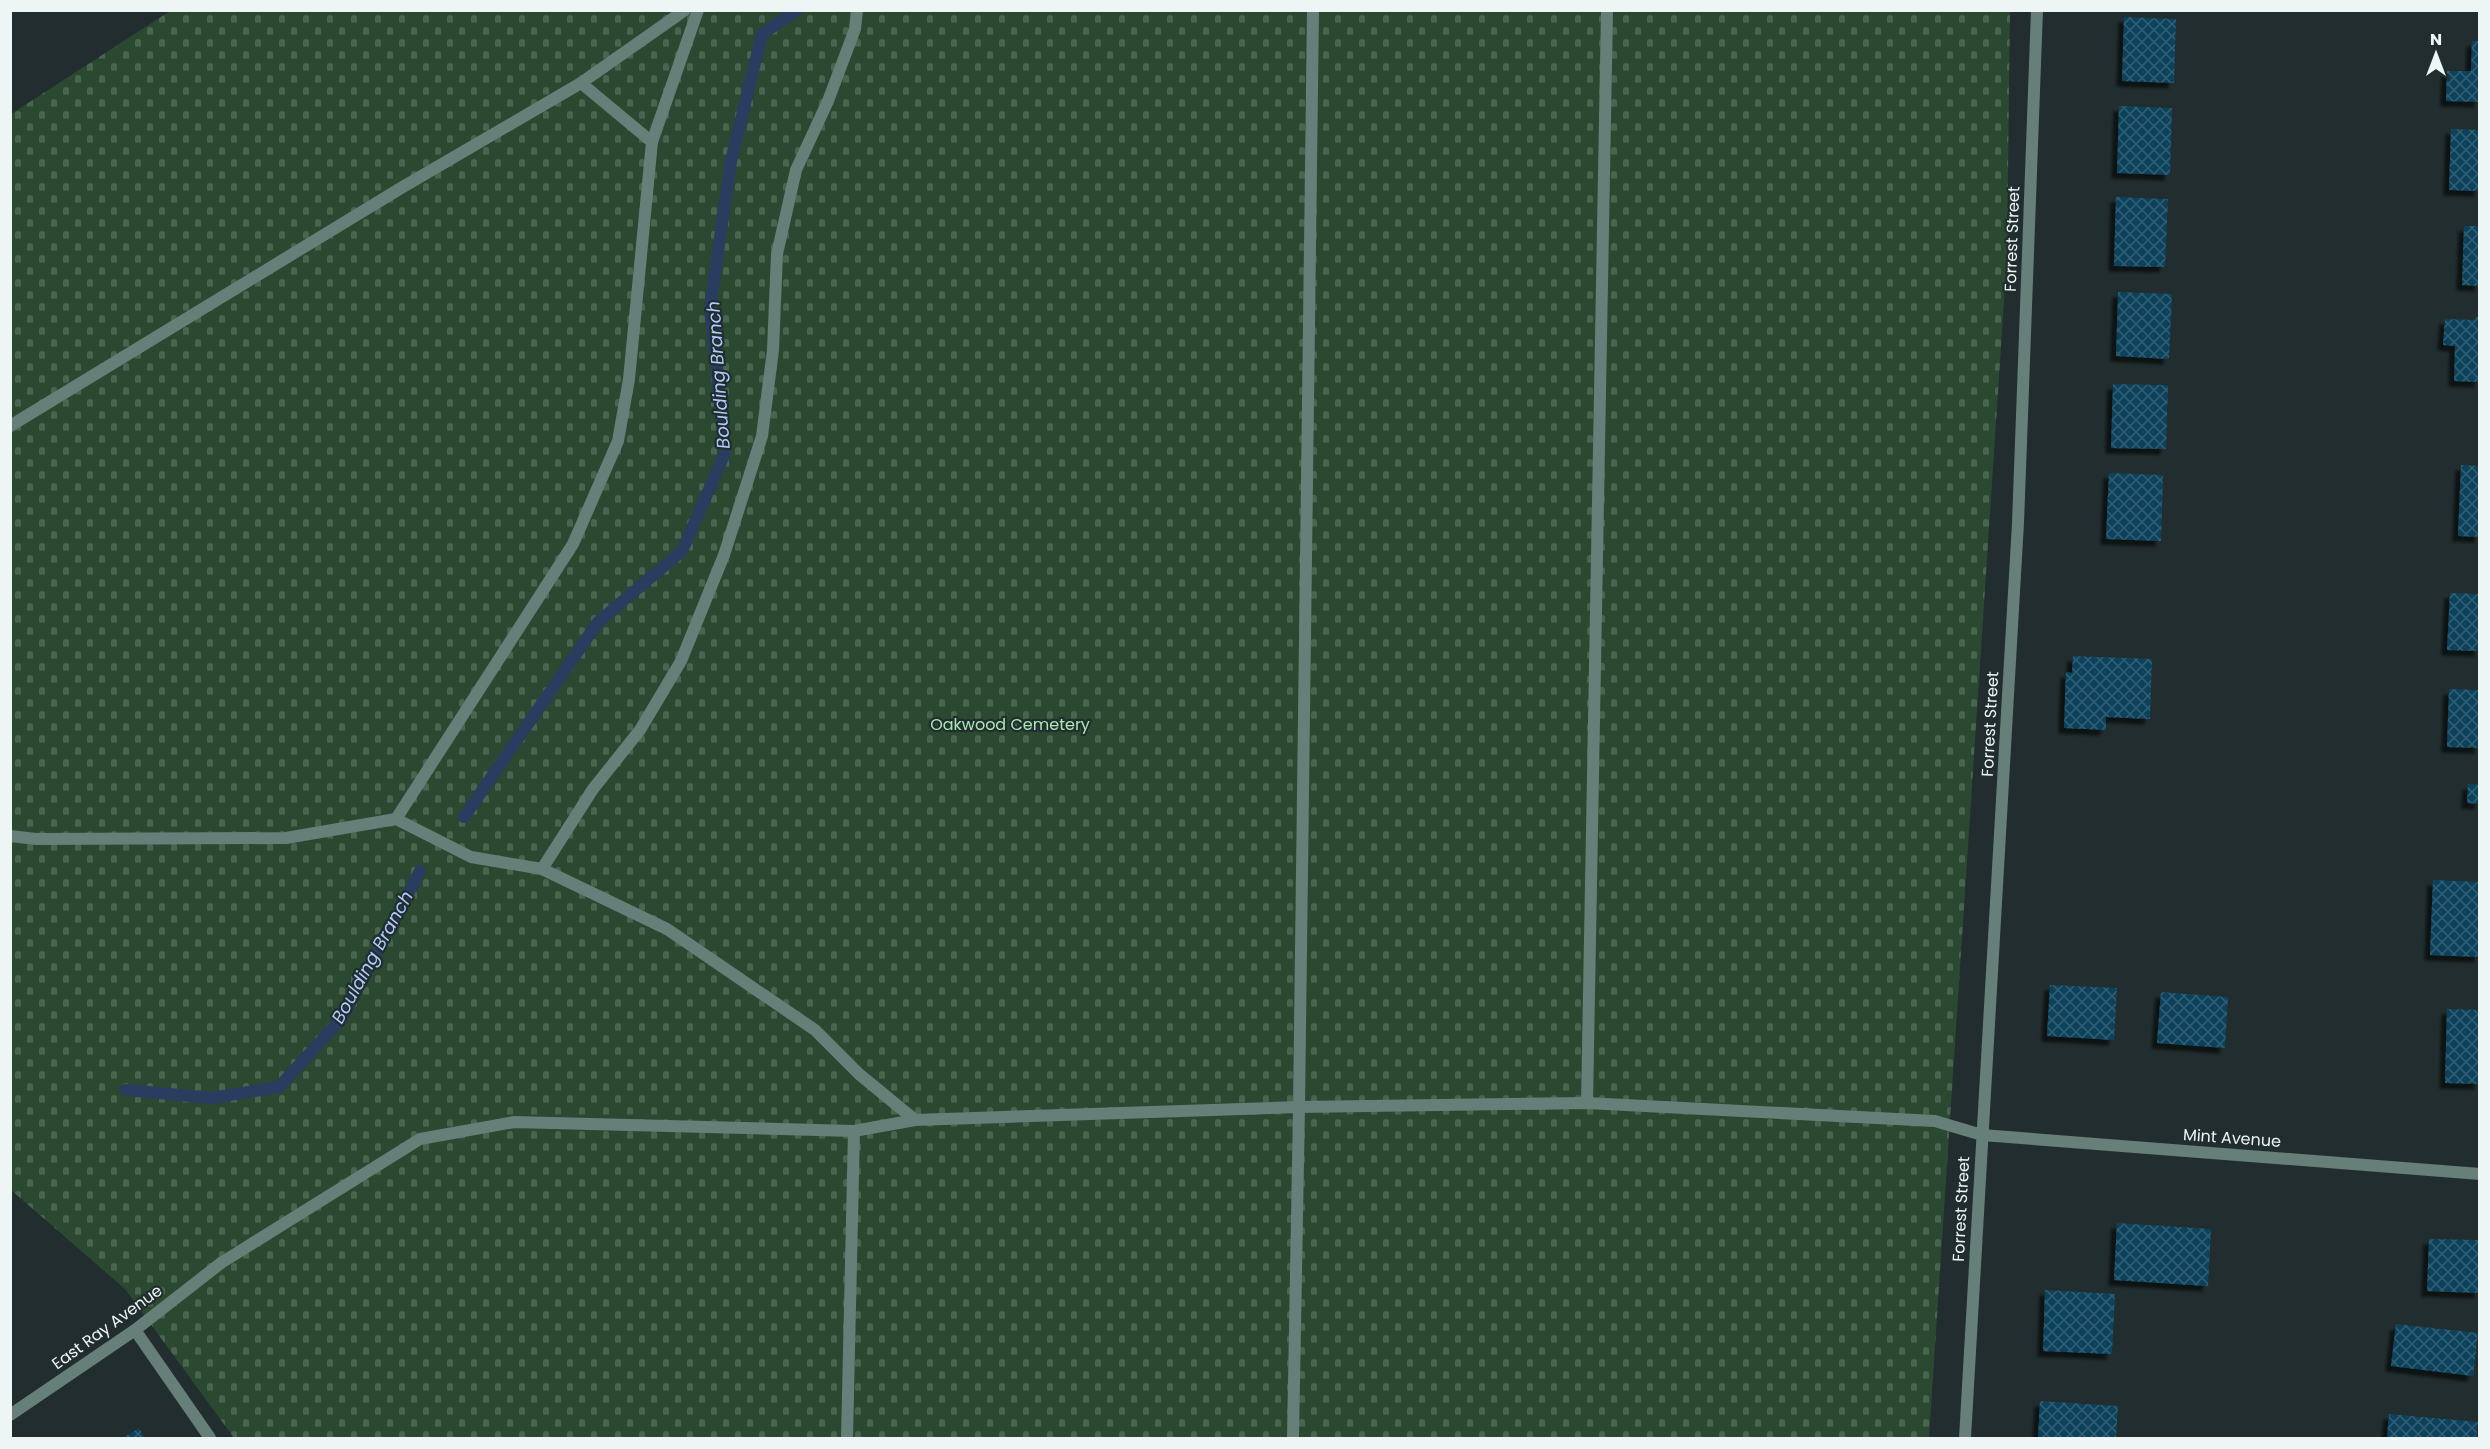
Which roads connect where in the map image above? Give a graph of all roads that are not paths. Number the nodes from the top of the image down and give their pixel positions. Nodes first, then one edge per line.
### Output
1 (685, 10) edge
2 (699, 10) edge
3 (857, 10) edge
4 (1314, 10) edge
5 (1606, 10) edge
6 (2037, 10) edge
7 (580, 83) junction
8 (652, 142) junction
9 (10, 426) edge
10 (396, 819) junction
11 (10, 836) edge
12 (542, 869) junction
13 (1587, 1103) junction
14 (1299, 1107) junction
15 (915, 1120) junction
16 (854, 1131) junction
17 (1982, 1136) junction
18 (2480, 1174) edge
19 (135, 1330) junction
20 (10, 1415) edge
21 (210, 1438) edge
22 (847, 1438) edge
23 (1293, 1438) edge
24 (1965, 1438) edge

1 - 7 street
2 - 8 street
3 - 12 street
4 - 14 street
5 - 13 street
6 - 17 street, Forrest Street
7 - 8 street
7 - 9 street
8 - 10 street
10 - 11 street
10 - 12 street
12 - 15 street
13 - 14 street, Mint Avenue
13 - 17 street, Mint Avenue
14 - 15 street, Mint Avenue
14 - 23 street
15 - 16 street, East Ray Avenue
16 - 19 street, East Ray Avenue
16 - 22 street
17 - 18 street, Mint Avenue
17 - 24 street, Forrest Street
19 - 20 street, East Ray Avenue
19 - 21 street

